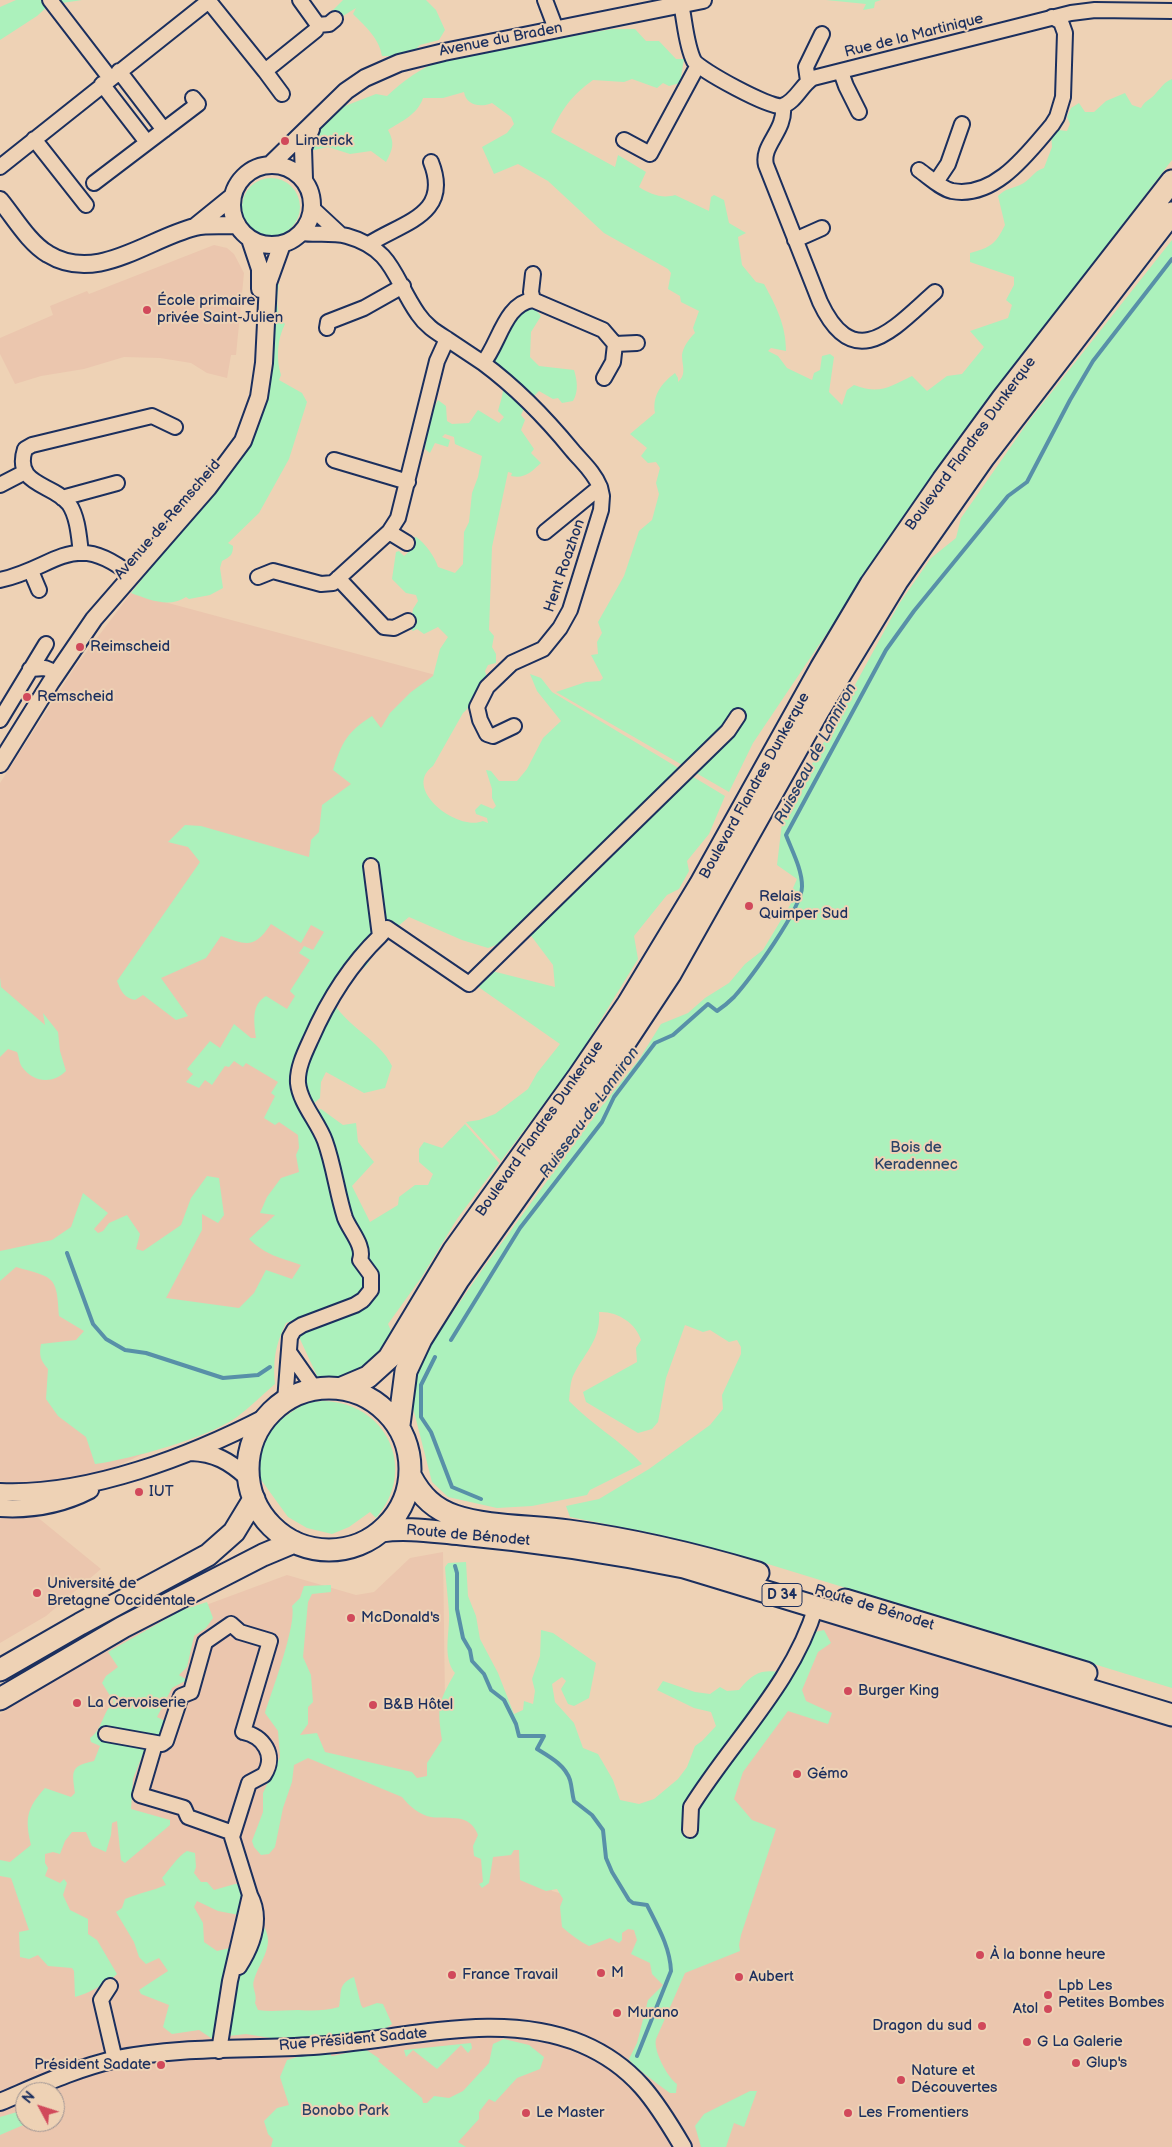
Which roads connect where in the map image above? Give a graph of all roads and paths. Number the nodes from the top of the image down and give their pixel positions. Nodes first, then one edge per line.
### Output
1 (50, 0) edge
2 (208, 0) edge
3 (300, 0) edge
4 (545, 0) edge
5 (703, 0) edge
6 (681, 4) junction
7 (1172, 11) edge
8 (1052, 17) junction
9 (335, 19) dead end
10 (318, 25) junction
11 (556, 29) junction
12 (822, 34) dead end
13 (698, 65) junction
14 (265, 71) junction
15 (842, 72) junction
16 (110, 77) junction
17 (808, 81) junction
18 (282, 94) dead end
19 (194, 98) dead end
20 (783, 106) junction
21 (860, 112) dead end
22 (315, 120) junction
23 (962, 124) dead end
24 (164, 130) junction
25 (34, 139) junction
26 (624, 140) dead end
27 (146, 141) junction
28 (431, 162) dead end
29 (270, 165) junction
30 (0, 167) edge
31 (919, 170) dead end
32 (304, 179) junction
33 (1172, 181) edge
34 (936, 182) junction
35 (94, 183) dead end
36 (233, 196) junction
37 (0, 200) edge
38 (86, 205) dead end
39 (312, 208) junction
40 (1172, 213) edge
41 (237, 225) junction
42 (196, 226) junction
43 (822, 228) dead end
44 (301, 233) junction
45 (340, 234) junction
46 (250, 239) junction
47 (795, 240) junction
48 (282, 244) junction
49 (369, 244) junction
50 (533, 274) dead end
51 (403, 286) junction
52 (935, 292) dead end
53 (533, 300) junction
54 (327, 328) dead end
55 (447, 339) junction
56 (637, 343) dead end
57 (615, 344) junction
58 (483, 363) junction
59 (604, 378) dead end
60 (175, 427) dead end
61 (334, 460) dead end
62 (25, 472) junction
63 (408, 482) junction
64 (117, 483) dead end
65 (0, 485) edge
66 (600, 487) junction
67 (62, 498) junction
68 (390, 532) junction
69 (545, 532) dead end
70 (407, 543) dead end
71 (81, 553) junction
72 (31, 571) junction
73 (128, 572) junction
74 (258, 577) dead end
75 (338, 578) junction
76 (0, 580) edge
77 (39, 590) dead end
78 (408, 621) dead end
79 (46, 644) dead end
80 (30, 669) junction
81 (54, 671) junction
82 (738, 716) dead end
83 (0, 720) edge
84 (514, 726) dead end
85 (0, 749) edge
86 (0, 764) edge
87 (371, 866) dead end
88 (380, 936) junction
89 (289, 1352) junction
90 (342, 1388) junction
91 (315, 1389) junction
92 (285, 1401) junction
93 (268, 1416) junction
94 (399, 1425) junction
95 (188, 1452) junction
96 (247, 1477) junction
97 (411, 1477) junction
98 (107, 1480) junction
99 (0, 1492) edge
100 (254, 1499) junction
101 (0, 1508) edge
102 (382, 1532) junction
103 (294, 1542) junction
104 (816, 1606) junction
105 (0, 1670) edge
106 (0, 1699) edge
107 (1172, 1700) edge
108 (1172, 1715) edge
109 (106, 1734) dead end
110 (155, 1744) junction
111 (690, 1830) dead end
112 (233, 1833) junction
113 (110, 1986) dead end
114 (219, 2051) junction
115 (115, 2060) junction
116 (0, 2102) edge
117 (676, 2140) edge
118 (683, 2147) edge

1 - 16 street
2 - 14 street
2 - 16 street
3 - 10 street
4 - 11 street
5 - 6 street, Avenue du Braden
6 - 11 street, Avenue du Braden
6 - 13 street
7 - 8 street, Rue de la Martinique
8 - 15 street, Rue de la Martinique
8 - 34 street
9 - 10 street
10 - 14 street
11 - 22 street, Avenue du Braden
12 - 17 street
13 - 20 street
13 - 26 street
14 - 18 street
15 - 17 street, Rue de la Martinique
15 - 21 street, Rue de la Martinique
16 - 24 street
16 - 25 street
16 - 27 street
17 - 20 street
19 - 24 street
20 - 47 street
22 - 29 street, Avenue du Braden
22 - 32 street, Avenue du Braden
23 - 34 street
24 - 27 street
25 - 30 street
25 - 38 street
27 - 35 street
28 - 49 street
29 - 32 street
29 - 36 street
31 - 34 street
32 - 39 street
33 - 90 main road, Boulevard Flandres Dunkerque
36 - 41 street
36 - 42 street
37 - 42 street
39 - 44 street
39 - 45 street
40 - 94 main road, Boulevard Flandres Dunkerque
41 - 42 street
41 - 46 street
43 - 47 street
44 - 45 street
44 - 48 street
45 - 49 street
46 - 48 street
46 - 73 street, Avenue de Remscheid
47 - 52 street
48 - 73 street, Avenue de Remscheid
49 - 51 street
50 - 53 street
51 - 54 street
51 - 55 street
53 - 57 street
53 - 58 street
55 - 58 street
55 - 63 street
56 - 57 street
57 - 59 street
58 - 66 street
60 - 62 street
61 - 63 street
62 - 65 street
62 - 67 street
63 - 68 street
64 - 67 street
66 - 69 street, Hent Roazhon
66 - 84 street, Hent Roazhon
67 - 71 street
68 - 70 street
68 - 75 street
71 - 72 street
71 - 73 street
72 - 76 street
72 - 77 street
73 - 81 street, Avenue de Remscheid
74 - 75 street
75 - 78 street
79 - 80 street
80 - 81 street
80 - 83 street
81 - 85 street, Avenue de Remscheid
81 - 86 street, Avenue de Remscheid
82 - 88 street
87 - 88 street
88 - 89 street
89 - 91 street
89 - 92 street
90 - 91 main road
90 - 94 main road
91 - 92 main road
92 - 93 main road
93 - 95 street
93 - 96 main road
94 - 97 main road
95 - 96 street
95 - 98 street
96 - 100 main road
97 - 102 main road
97 - 107 main road, Route de Bénodet / D 34
98 - 99 street
98 - 101 street
100 - 103 main road
100 - 105 main road
102 - 103 main road
102 - 104 main road, Route de Bénodet / D 34
103 - 106 main road
104 - 108 main road, Route de Bénodet / D 34
104 - 111 street, Route de Bénodet
109 - 110 street
110 - 112 street
110 - 112 street
112 - 114 street
113 - 115 street
114 - 115 street, Rue Président Sadate
114 - 117 street, Rue Président Sadate
115 - 116 street, Rue Président Sadate
117 - 118 street, Rue Président Sadate

